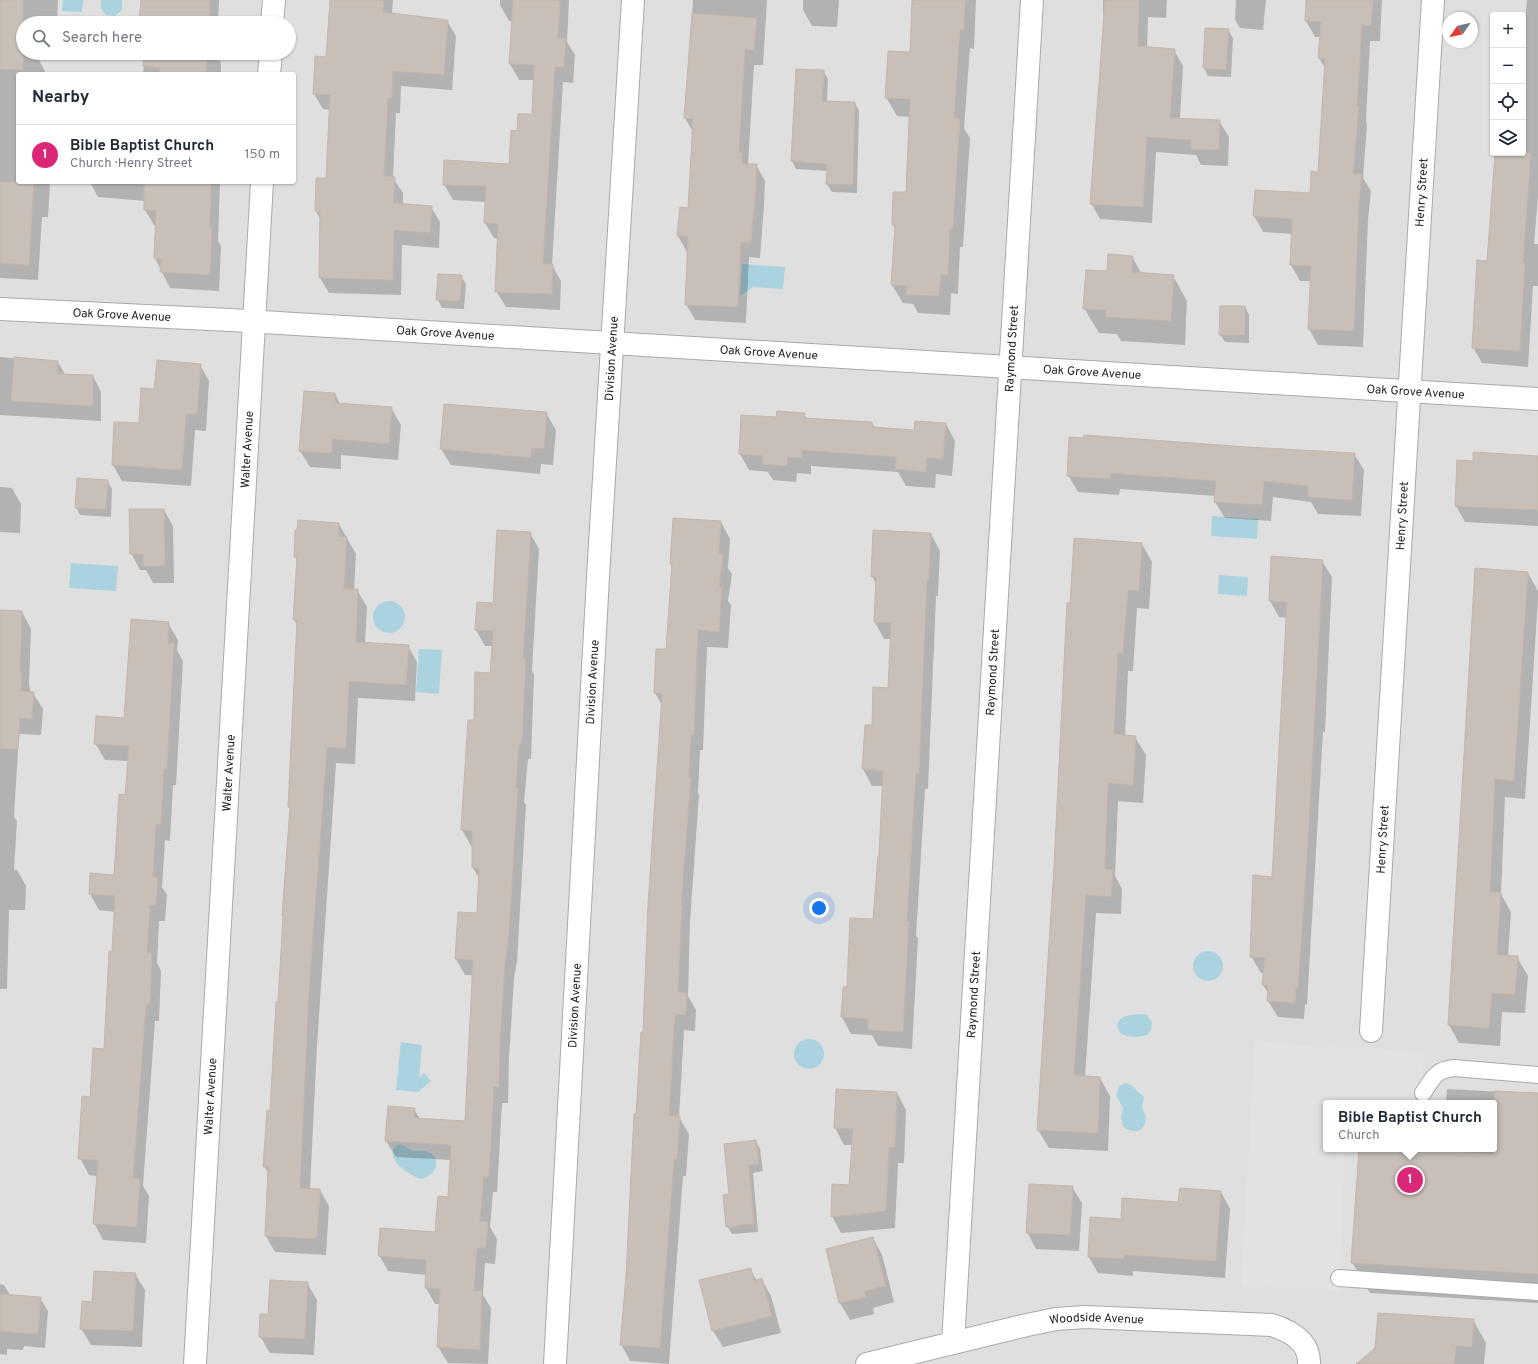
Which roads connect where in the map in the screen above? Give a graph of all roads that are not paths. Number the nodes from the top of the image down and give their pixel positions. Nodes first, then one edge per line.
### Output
1 (274, 0) edge
2 (633, 0) edge
3 (1032, 0) edge
4 (1433, 0) edge
5 (273, 16) edge
6 (270, 60) edge
7 (269, 72) edge
8 (262, 184) edge
9 (0, 309) edge
10 (253, 322) junction
11 (611, 343) junction
12 (1010, 368) junction
13 (1409, 392) junction
14 (1538, 399) edge
15 (1371, 1031) dead end
16 (1538, 1075) edge
17 (1423, 1093) dead end
18 (1339, 1278) dead end
19 (1538, 1292) edge
20 (953, 1343) junction
21 (195, 1364) edge
22 (555, 1364) edge
23 (867, 1364) edge
24 (1309, 1364) edge

1 - 5 street
2 - 11 street, Division Avenue
3 - 12 street, Raymond Street
4 - 13 street, Henry Street
6 - 7 street
8 - 10 street, Walter Avenue
9 - 10 street, Oak Grove Avenue
10 - 11 street, Oak Grove Avenue
10 - 21 street, Walter Avenue
11 - 12 street, Oak Grove Avenue
11 - 22 street, Division Avenue
12 - 13 street, Oak Grove Avenue
12 - 20 street, Raymond Street
13 - 14 street, Oak Grove Avenue
13 - 15 street, Henry Street
16 - 17 lane
18 - 19 lane
20 - 23 street, Woodside Avenue
20 - 24 street, Woodside Avenue

